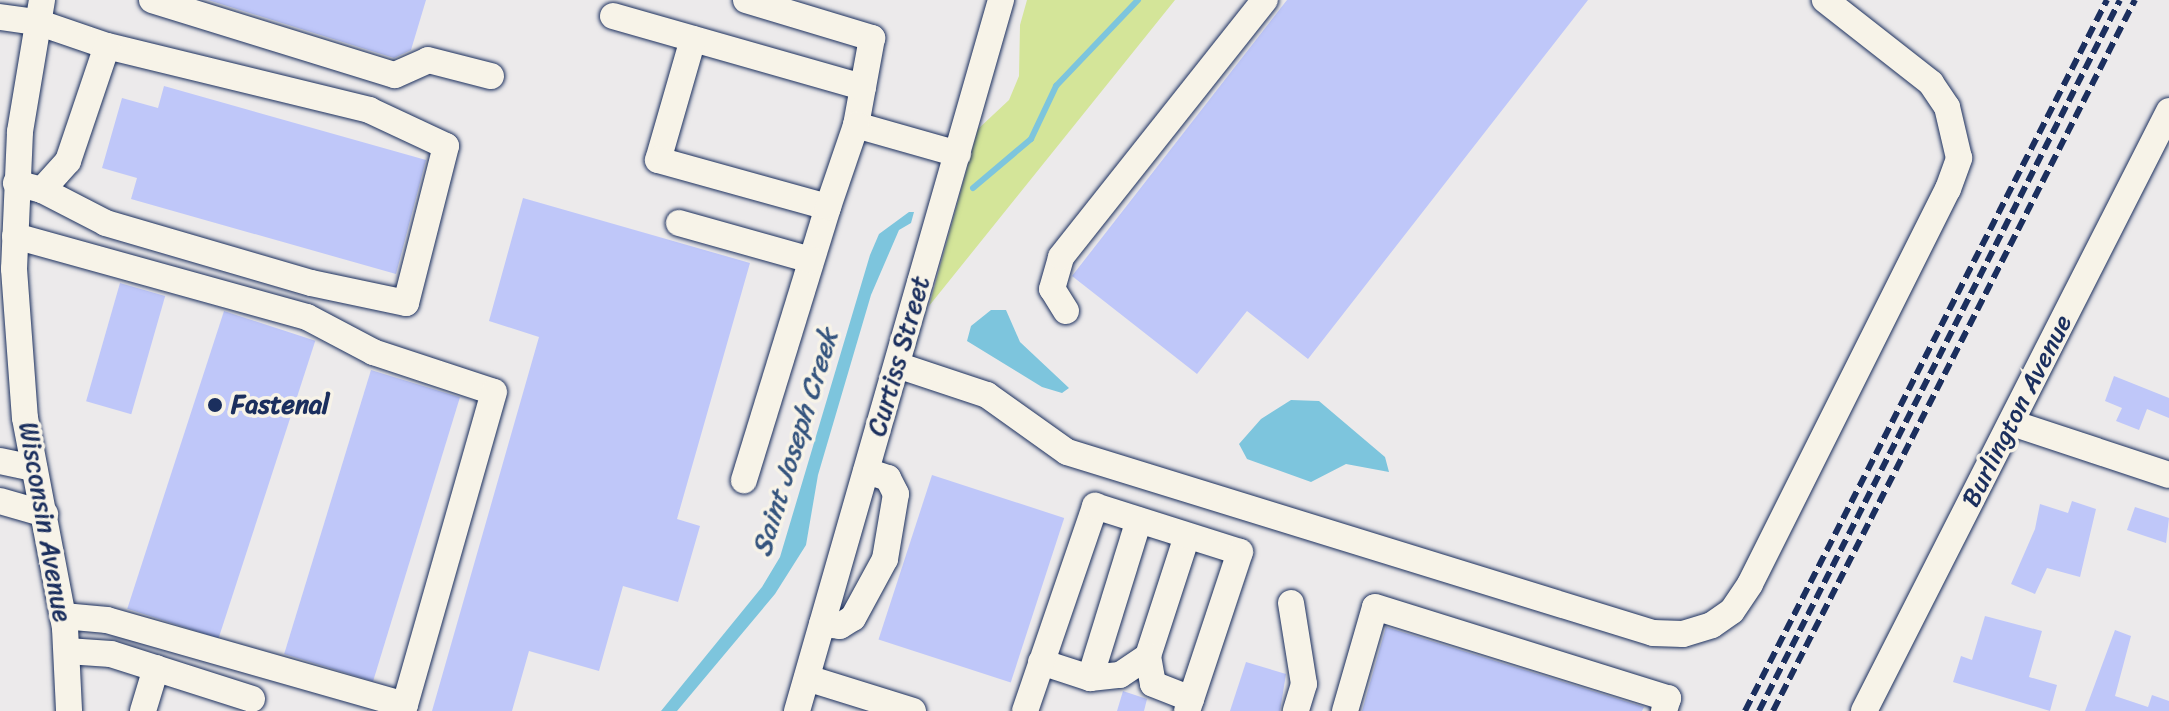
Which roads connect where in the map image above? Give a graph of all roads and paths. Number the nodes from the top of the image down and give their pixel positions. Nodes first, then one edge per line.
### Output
1 (152, 0) edge
2 (746, 0) edge
3 (1001, 0) edge
4 (1265, 0) edge
5 (1825, 0) edge
6 (39, 11) edge
7 (613, 16) dead end
8 (0, 17) edge
9 (693, 39) junction
10 (107, 46) junction
11 (491, 76) dead end
12 (863, 87) junction
13 (2169, 111) edge
14 (856, 125) junction
15 (958, 154) junction
16 (2157, 162) edge
17 (16, 183) junction
18 (42, 190) junction
19 (828, 207) junction
20 (679, 223) dead end
21 (10, 248) edge
22 (811, 260) junction
23 (1066, 311) dead end
24 (897, 365) junction
25 (2012, 423) junction
26 (0, 461) edge
27 (34, 468) junction
28 (866, 471) junction
29 (2169, 475) edge
30 (744, 480) dead end
31 (0, 501) edge
32 (45, 514) junction
33 (1139, 520) junction
34 (1187, 536) junction
35 (1291, 603) dead end
36 (63, 616) junction
37 (822, 624) junction
38 (67, 651) junction
39 (1148, 656) junction
40 (1041, 662) junction
41 (156, 668) junction
42 (807, 678) junction
43 (1090, 678) junction
44 (252, 699) dead end
45 (1189, 705) edge
46 (1869, 710) edge
47 (69, 711) edge
48 (143, 711) edge
49 (797, 711) edge
50 (913, 711) edge
51 (1025, 711) edge
52 (1296, 711) edge
53 (1345, 711) edge
54 (1664, 711) edge

1 - 11 street
2 - 12 street
3 - 15 street, Curtiss Street
4 - 23 street
5 - 24 street
6 - 8 street
6 - 10 street
6 - 17 street, Wisconsin Avenue
7 - 9 street
9 - 12 street
9 - 19 street
10 - 18 street
10 - 18 street
12 - 14 street
13 - 16 street, Burlington Avenue
14 - 15 street
14 - 19 street
15 - 24 street, Curtiss Street
16 - 25 street, Burlington Avenue
17 - 18 street
17 - 21 street, Wisconsin Avenue
19 - 22 street
20 - 22 street
21 - 27 street, Wisconsin Avenue
21 - 36 street
22 - 30 street
24 - 28 street, Curtiss Street
25 - 29 street
25 - 46 street, Burlington Avenue
26 - 27 street
27 - 32 street, Wisconsin Avenue
28 - 37 street, Curtiss Street
28 - 37 street
31 - 32 street
32 - 36 street, Wisconsin Avenue
33 - 34 street
33 - 40 street
33 - 43 street
34 - 39 street
34 - 45 street
35 - 52 street
36 - 38 street, Wisconsin Avenue
37 - 42 street, Curtiss Street
38 - 41 street
38 - 47 street, Wisconsin Avenue
39 - 43 street
39 - 45 street
40 - 43 street
40 - 51 street
41 - 44 street
41 - 48 street
42 - 49 street, Curtiss Street
42 - 50 street
53 - 54 street

